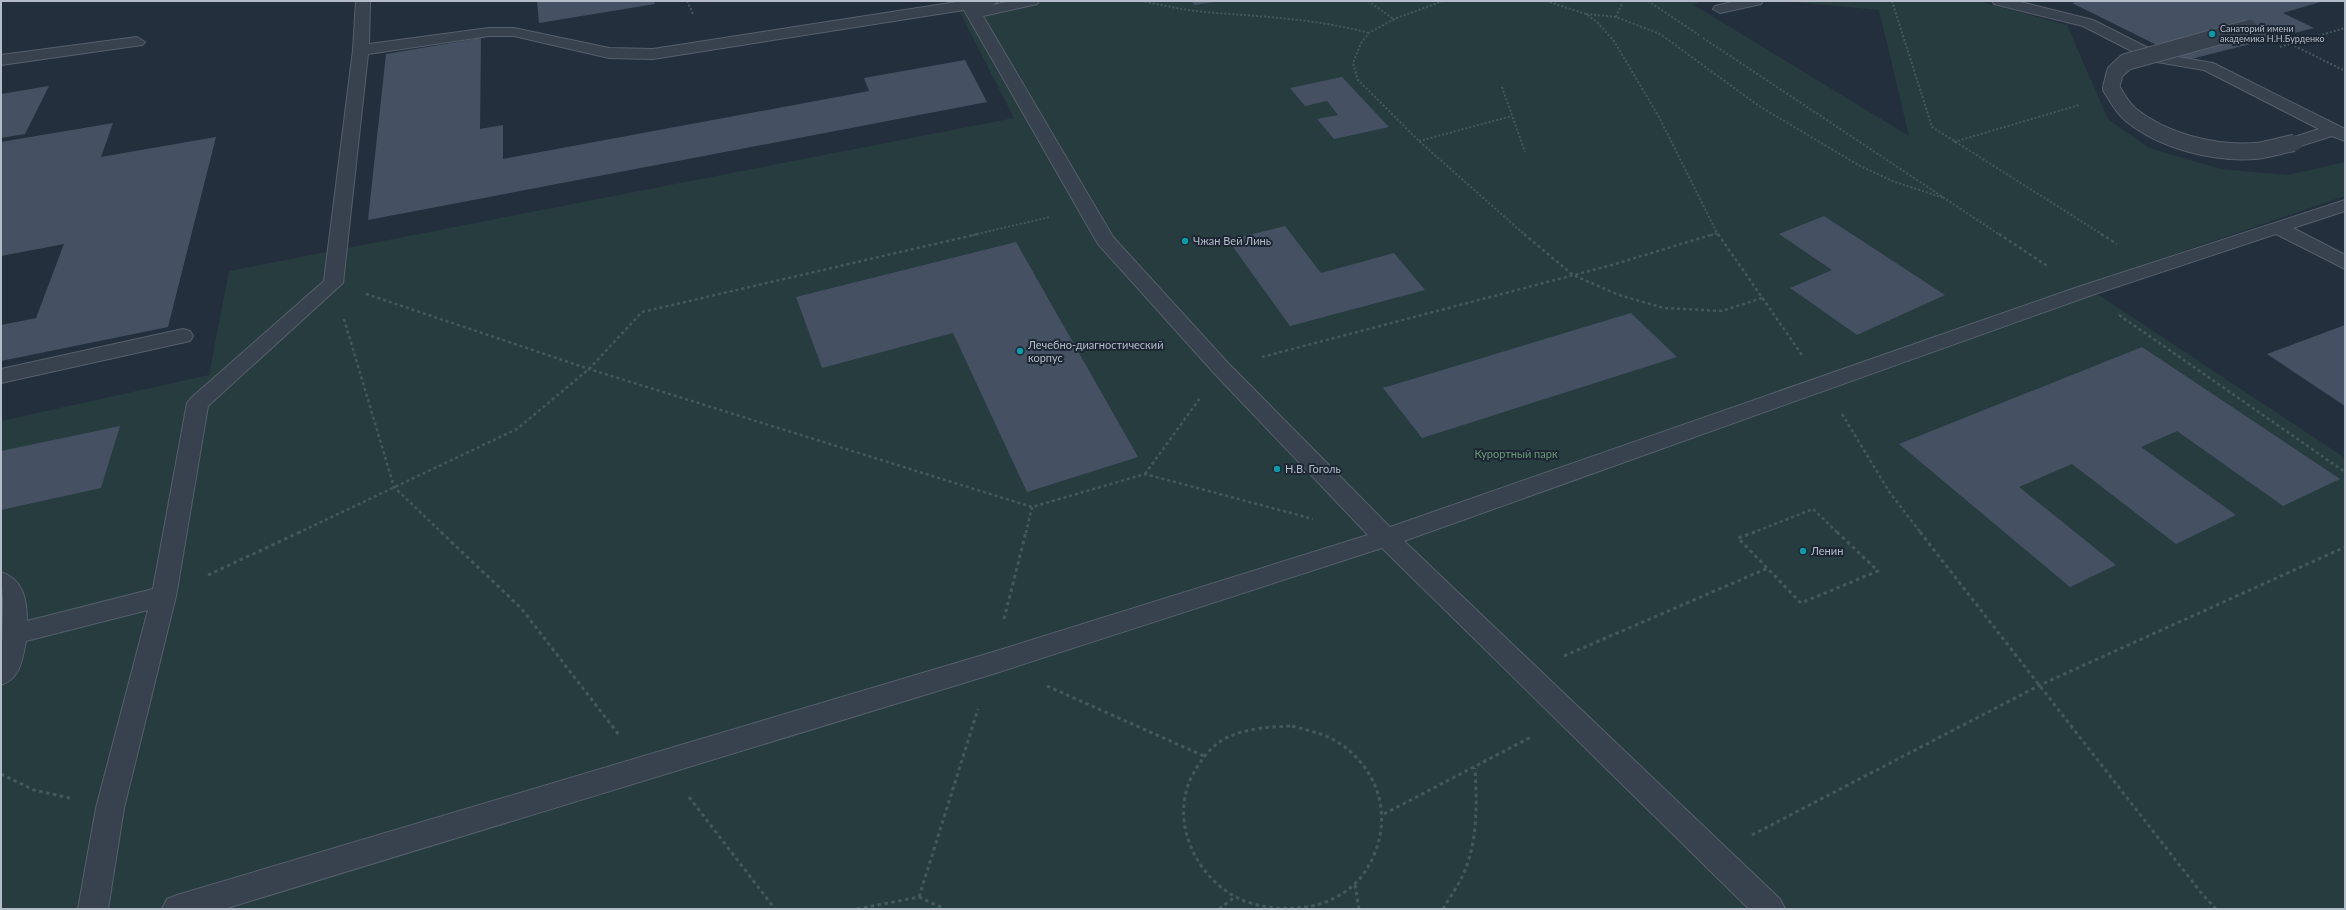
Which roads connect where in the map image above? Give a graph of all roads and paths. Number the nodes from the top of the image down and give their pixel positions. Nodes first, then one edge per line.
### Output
1 (363, 1) edge
2 (1032, 1) edge
3 (1141, 1) edge
4 (1368, 1) edge
5 (1443, 1) edge
6 (1546, 1) edge
7 (1623, 1) edge
8 (1648, 1) edge
9 (1756, 1) edge
10 (1892, 1) edge
11 (1999, 1) edge
12 (978, 6) edge
13 (1720, 9) dead end
14 (1586, 14) junction
15 (1616, 17) junction
16 (1395, 20) junction
17 (2249, 28) dead end
18 (1368, 33) junction
19 (137, 42) dead end
20 (2291, 44) dead end
21 (361, 50) junction
22 (1, 60) edge
23 (2345, 71) edge
24 (1502, 87) dead end
25 (1512, 116) junction
26 (2340, 133) edge
27 (1419, 141) junction
28 (1525, 152) dead end
29 (1948, 200) junction
30 (2345, 205) edge
31 (1087, 208) junction
32 (2278, 227) junction
33 (1717, 234) junction
34 (2345, 263) edge
35 (2154, 268) junction
36 (1573, 275) junction
37 (333, 283) junction
38 (2085, 291) junction
39 (1762, 298) junction
40 (183, 336) dead end
41 (1222, 368) junction
42 (589, 369) junction
43 (1, 376) edge
44 (1824, 385) junction
45 (2345, 472) edge
46 (1145, 474) junction
47 (394, 487) junction
48 (1318, 520) dead end
49 (1386, 538) junction
50 (2345, 546) edge
51 (1768, 568) junction
52 (1, 581) edge
53 (164, 596) junction
54 (15, 634) junction
55 (993, 663) junction
56 (1527, 672) junction
57 (1, 674) edge
58 (2040, 685) junction
59 (1571, 716) junction
60 (1204, 756) junction
61 (662, 762) junction
62 (1475, 768) junction
63 (1, 774) edge
64 (110, 808) junction
65 (1384, 814) junction
66 (1714, 854) junction
67 (1355, 885) junction
68 (1236, 896) junction
69 (93, 909) edge
70 (177, 909) edge
71 (775, 909) edge
72 (857, 909) edge
73 (945, 909) edge
74 (1220, 909) edge
75 (1359, 909) edge
76 (1443, 909) edge
77 (1770, 909) edge
78 (2216, 909) edge

1 - 21 lane
2 - 12 lane
3 - 18 path
4 - 16 path
5 - 16 path
6 - 14 path
7 - 15 path
8 - 29 path
9 - 13 lane
10 - 35 path
11 - 26 lane
12 - 21 lane
12 - 31 lane
14 - 15 path
14 - 33 path
15 - 29 path
16 - 18 path
17 - 26 lane, bridge
18 - 27 path
19 - 22 lane
20 - 23 path
21 - 37 lane
24 - 25 path
25 - 27 path
25 - 28 path
27 - 36 path
29 - 38 path
30 - 32 lane
31 - 41 lane
31 - 42 path
32 - 34 lane
32 - 35 lane
33 - 36 path
33 - 39 path
35 - 38 lane
36 - 39 path
36 - 41 path
37 - 42 path
37 - 47 path
37 - 53 lane
38 - 44 lane
38 - 45 path
39 - 44 path
40 - 43 lane
41 - 46 path
41 - 49 lane
42 - 46 path
42 - 47 path
44 - 49 lane
44 - 58 path
46 - 48 path
47 - 53 path
47 - 61 path
49 - 55 lane
49 - 56 lane
50 - 58 path
51 - 51 path
51 - 56 path
52 - 54 lane
53 - 54 lane
53 - 64 lane
54 - 57 lane
55 - 60 path
55 - 61 lane
56 - 59 lane
58 - 66 path
58 - 78 path
59 - 62 path
59 - 66 lane
60 - 65 path
60 - 68 path
61 - 70 lane
61 - 71 path
62 - 65 path
62 - 76 path
63 - 64 path
64 - 69 lane
65 - 67 path
66 - 77 lane
67 - 68 path
67 - 75 path
68 - 74 path
72 - 73 path

